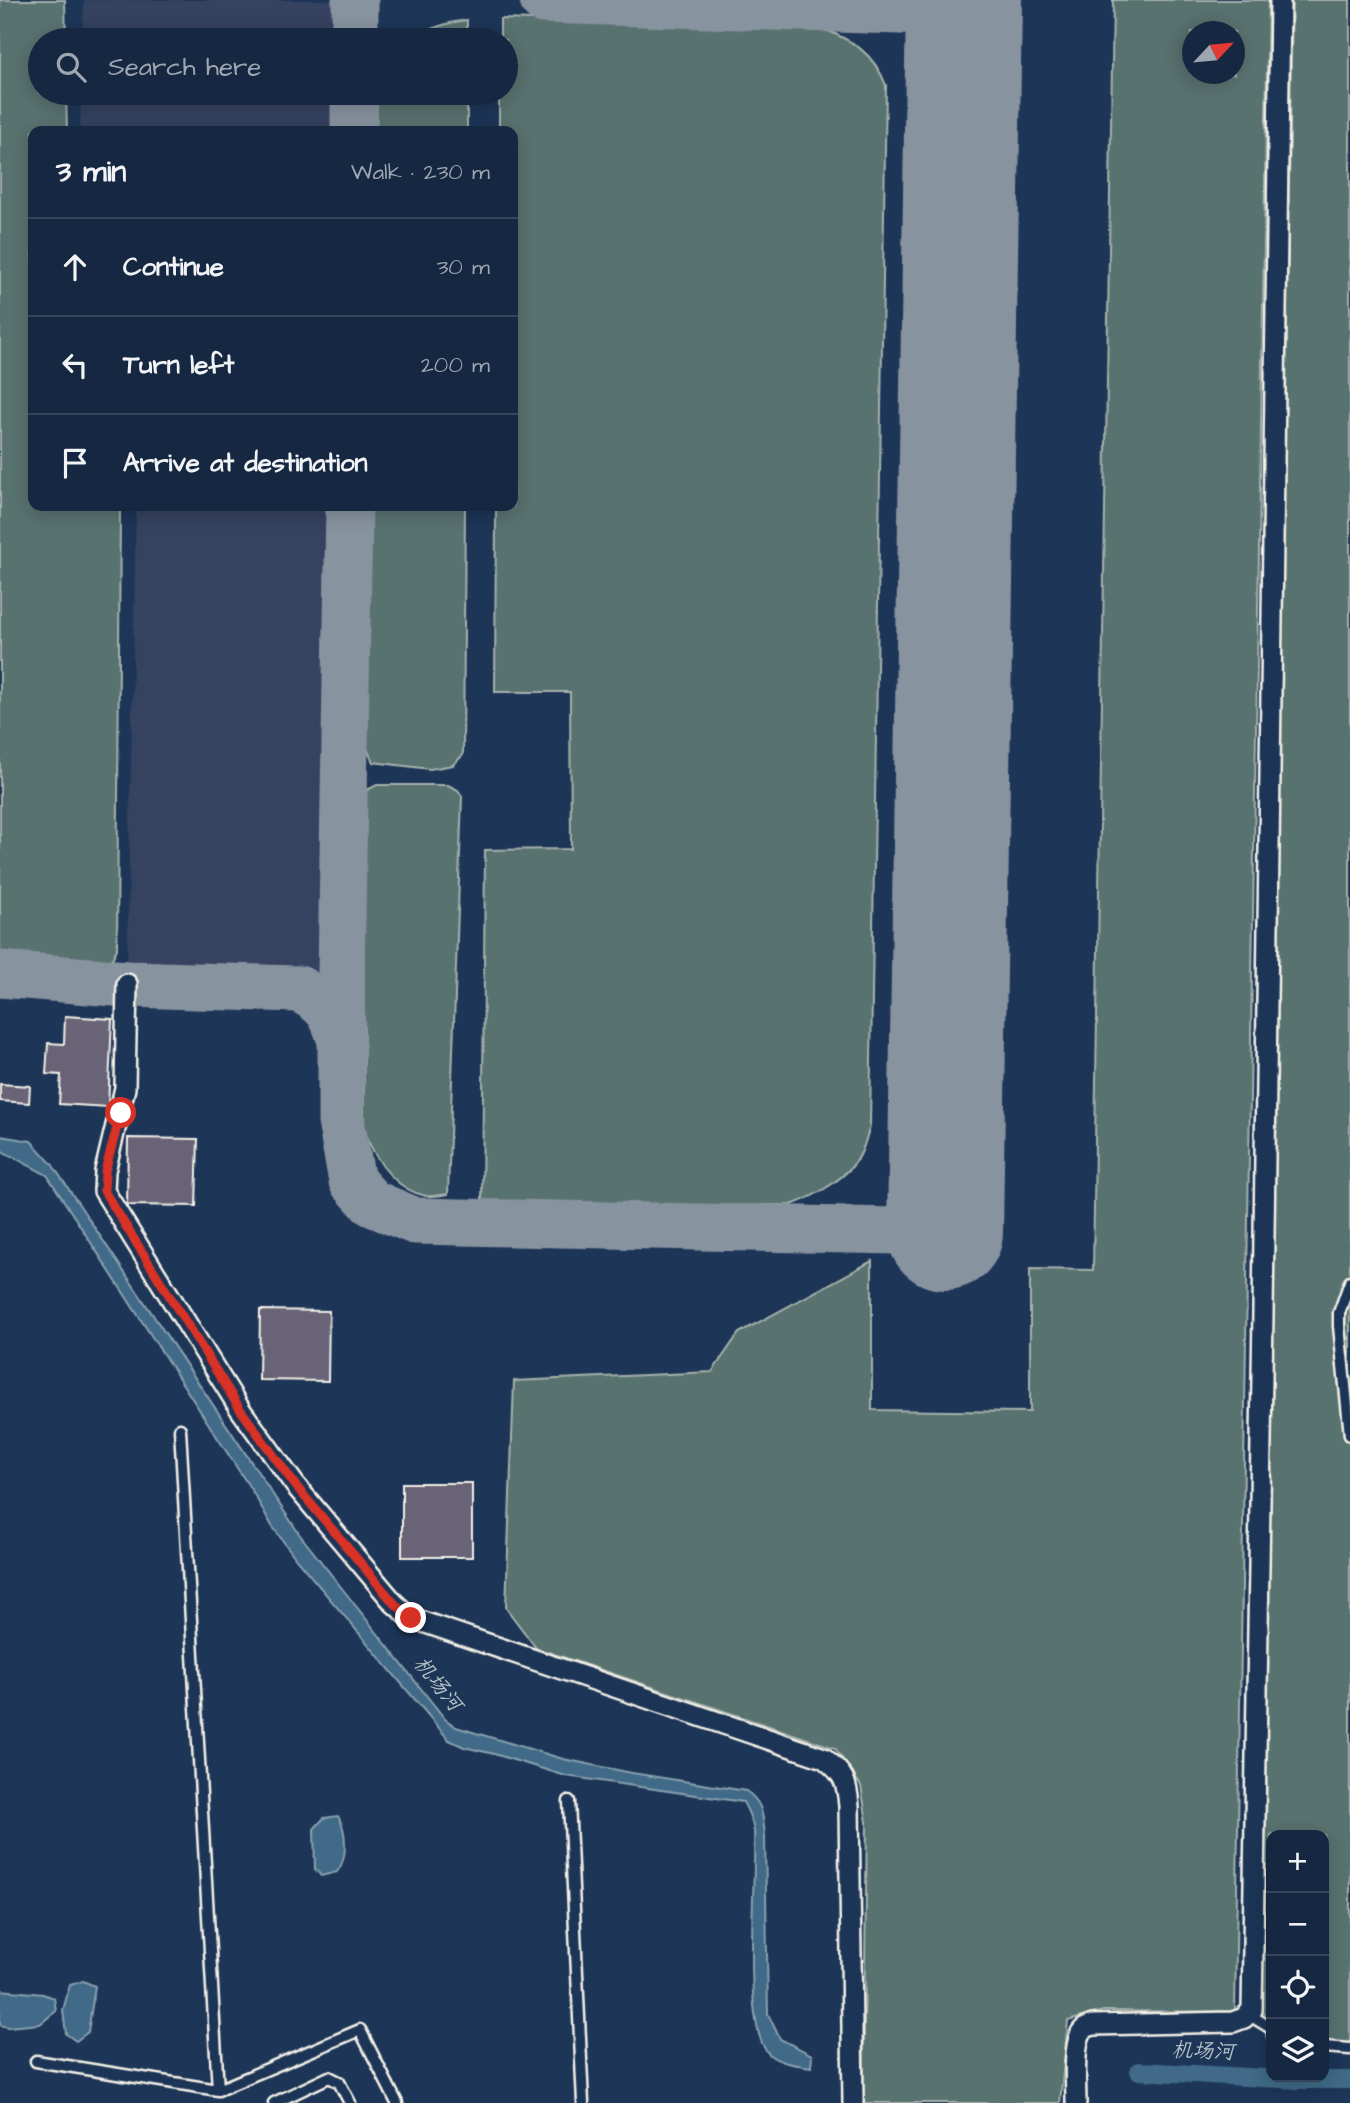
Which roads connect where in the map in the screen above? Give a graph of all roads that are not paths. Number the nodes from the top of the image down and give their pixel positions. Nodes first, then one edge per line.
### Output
1 (1280, 0) edge
2 (127, 984) dead end
3 (1350, 1282) edge
4 (180, 1429) dead end
5 (1350, 1435) edge
6 (569, 1801) dead end
7 (1248, 2014) junction
8 (1266, 2025) edge
9 (1329, 2047) edge
10 (1350, 2049) edge
11 (36, 2061) dead end
12 (218, 2090) junction
13 (274, 2103) edge
14 (350, 2103) edge
15 (397, 2103) edge
16 (583, 2103) edge
17 (853, 2103) edge
18 (1076, 2103) edge

1 - 7 street
2 - 17 street
3 - 5 lane
4 - 12 lane
6 - 16 lane
7 - 8 lane
7 - 18 street
9 - 10 lane
11 - 12 lane
12 - 15 lane
13 - 14 lane

